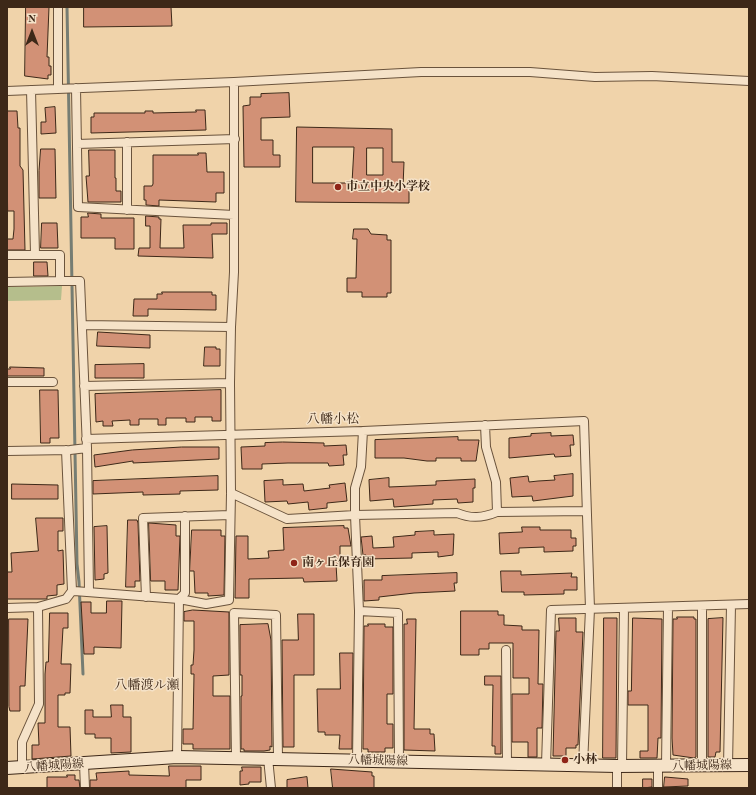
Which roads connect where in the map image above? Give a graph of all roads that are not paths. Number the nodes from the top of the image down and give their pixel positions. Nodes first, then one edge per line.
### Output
1 (58, 7) edge
2 (749, 81) edge
3 (234, 82) junction
4 (60, 88) junction
5 (74, 88) junction
6 (31, 90) junction
7 (7, 91) edge
8 (235, 139) junction
9 (127, 142) junction
10 (77, 144) junction
11 (127, 210) junction
12 (234, 216) junction
13 (35, 254) junction
14 (7, 255) edge
15 (67, 281) junction
16 (7, 282) edge
17 (83, 326) junction
18 (231, 327) junction
19 (7, 382) edge
20 (53, 382) dead end
21 (230, 383) junction
22 (84, 386) junction
23 (485, 425) junction
24 (363, 431) junction
25 (229, 434) junction
26 (86, 439) junction
27 (84, 448) junction
28 (68, 450) junction
29 (7, 451) edge
30 (231, 493) junction
31 (586, 511) junction
32 (497, 512) junction
33 (230, 515) junction
34 (355, 515) junction
35 (185, 516) junction
36 (79, 590) junction
37 (146, 597) junction
38 (179, 599) junction
39 (749, 604) edge
40 (731, 605) junction
41 (702, 606) junction
42 (38, 607) junction
43 (668, 607) junction
44 (7, 608) edge
45 (624, 608) junction
46 (590, 609) junction
47 (359, 611) junction
48 (506, 650) dead end
49 (177, 757) junction
50 (236, 758) junction
51 (273, 758) junction
52 (357, 760) junction
53 (399, 761) junction
54 (84, 764) junction
55 (507, 764) junction
56 (546, 764) junction
57 (584, 765) junction
58 (749, 765) edge
59 (620, 766) junction
60 (662, 766) junction
61 (702, 766) junction
62 (728, 766) junction
63 (7, 768) edge
64 (22, 768) junction
65 (85, 788) edge
66 (271, 788) edge
67 (617, 788) edge
68 (658, 788) edge

1 - 4 street
2 - 3 street
3 - 5 street
3 - 8 street
4 - 5 street
4 - 6 street
5 - 10 street
6 - 7 street
6 - 13 street
8 - 9 street
8 - 12 street
9 - 10 street
9 - 11 street
10 - 11 street
11 - 12 street
12 - 18 street
13 - 14 street
13 - 15 street
15 - 16 street
15 - 17 street
17 - 18 street
17 - 22 street
18 - 21 street
19 - 20 street
21 - 22 street
21 - 25 street
22 - 26 street
23 - 24 street
23 - 31 street
23 - 32 street
24 - 25 street
24 - 34 street
25 - 26 street
25 - 30 street
26 - 27 street
27 - 28 street
27 - 36 street
28 - 29 street
28 - 36 street
30 - 33 street
30 - 34 street
31 - 32 street
31 - 46 street
32 - 34 street
33 - 35 street
33 - 38 street
34 - 47 street
35 - 37 street
35 - 38 street
36 - 37 street
36 - 42 street
37 - 38 street
38 - 49 street
39 - 40 street
40 - 41 street
40 - 62 street
41 - 43 street
41 - 61 street
42 - 44 street
42 - 64 street
43 - 45 street
43 - 60 street
45 - 46 street
45 - 59 street
46 - 56 street
46 - 57 street
47 - 52 street
47 - 53 street
48 - 55 street
49 - 50 main road, 八幡城陽線
49 - 54 main road, 八幡城陽線
50 - 51 main road, 八幡城陽線
50 - 51 street
51 - 52 main road, 八幡城陽線
51 - 66 street
52 - 53 main road, 八幡城陽線
53 - 55 main road, 八幡城陽線
54 - 64 main road, 八幡城陽線
54 - 65 street
55 - 56 main road, 八幡城陽線
56 - 57 main road, 八幡城陽線
57 - 59 main road, 八幡城陽線
58 - 62 main road, 八幡城陽線
59 - 60 main road, 八幡城陽線
59 - 67 street
60 - 61 main road, 八幡城陽線
60 - 68 street
61 - 62 main road, 八幡城陽線
63 - 64 main road, 八幡城陽線

